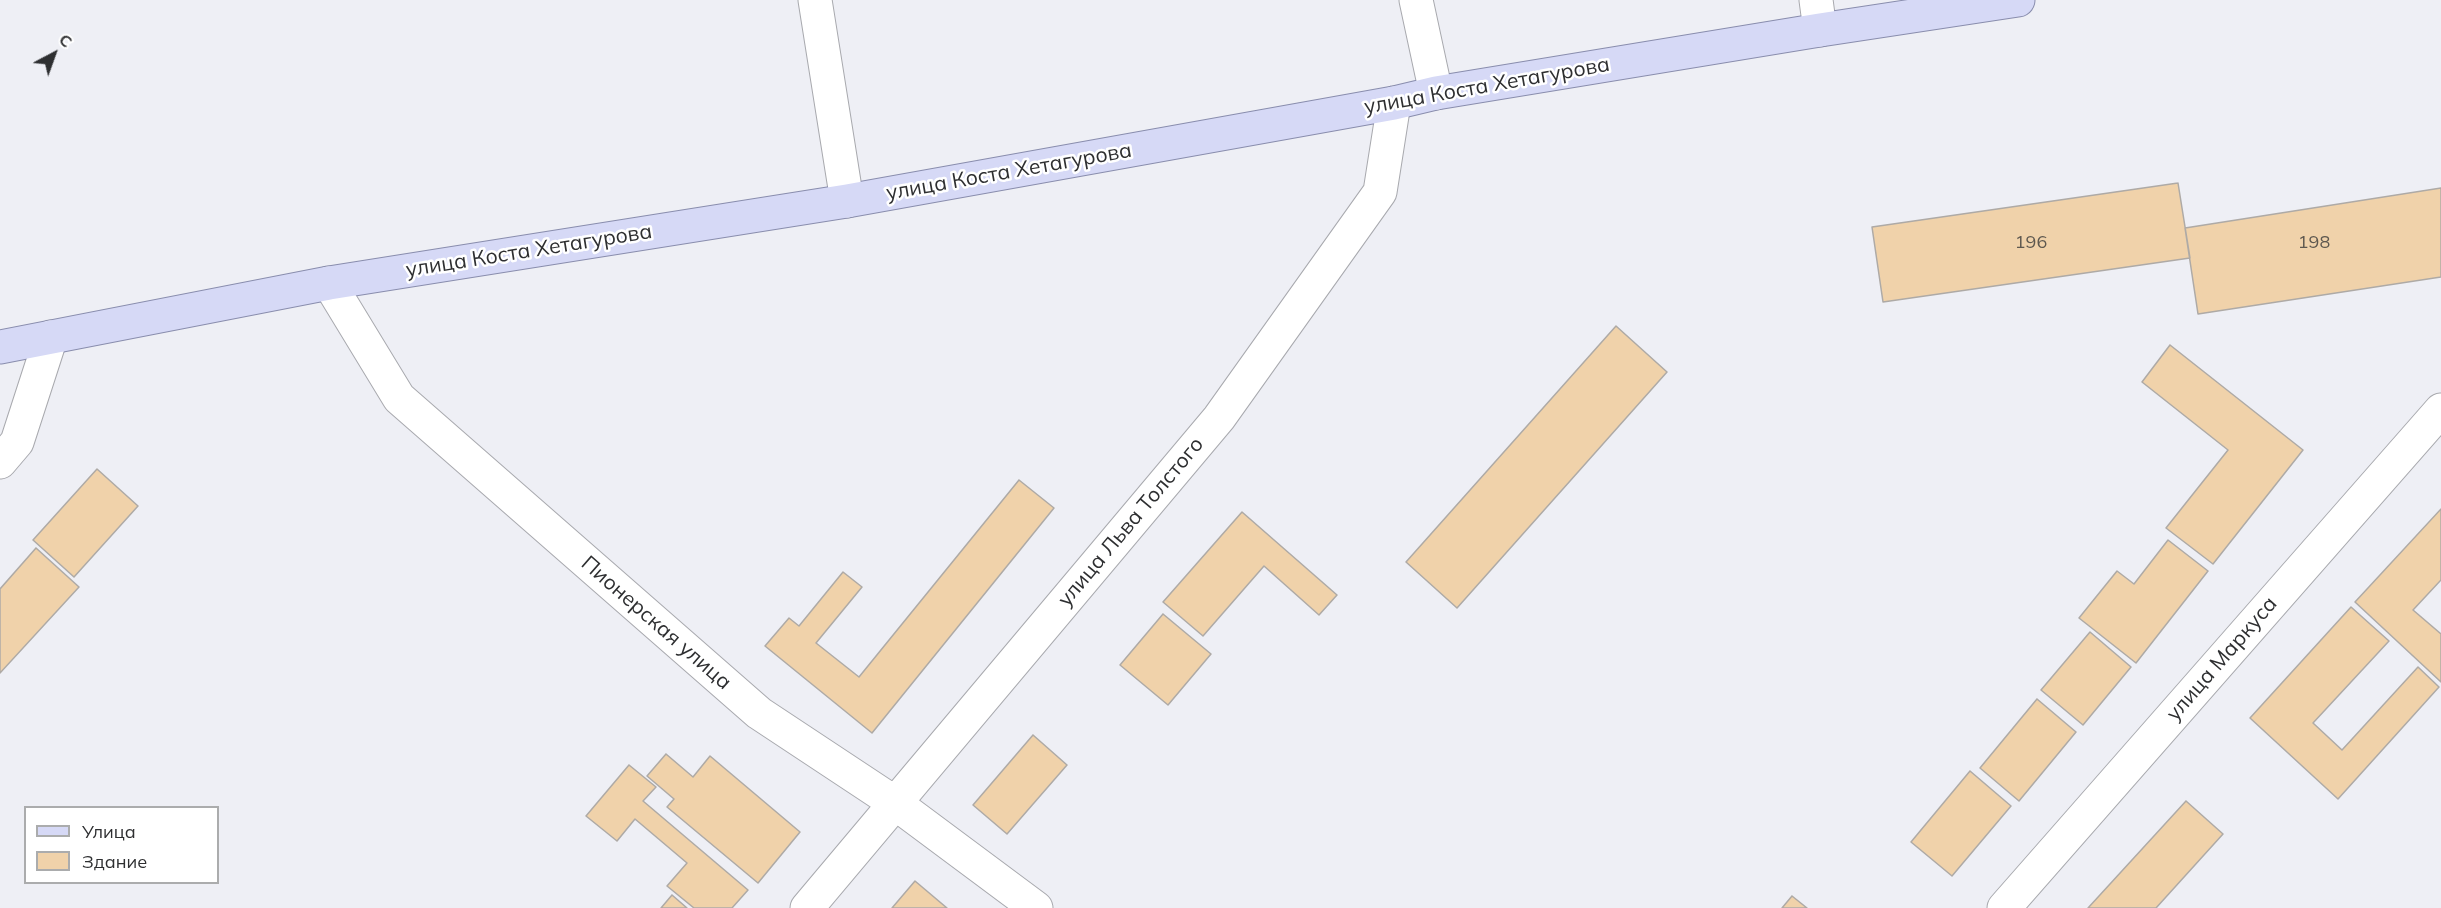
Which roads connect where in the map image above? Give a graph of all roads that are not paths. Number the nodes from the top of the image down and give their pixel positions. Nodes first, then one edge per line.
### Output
1 (815, 0) edge
2 (1416, 0) edge
3 (2018, 0) edge
4 (1818, 15) edge
5 (1436, 93) junction
6 (1394, 103) junction
7 (847, 201) junction
8 (329, 283) junction
9 (51, 337) junction
10 (0, 347) edge
11 (2441, 410) edge
12 (0, 462) edge
13 (895, 802) junction
14 (807, 908) edge
15 (1036, 908) edge
16 (2004, 908) edge

1 - 7 street
2 - 5 street
3 - 4 main road, улица Коста Хетагурова
4 - 5 main road, улица Коста Хетагурова
5 - 6 main road, улица Коста Хетагурова
6 - 7 main road, улица Коста Хетагурова
6 - 13 street, улица Льва Толстого
7 - 8 main road, улица Коста Хетагурова
8 - 9 main road, улица Коста Хетагурова
8 - 13 street, Пионерская улица
9 - 10 main road, улица Коста Хетагурова
9 - 12 street
11 - 16 street, улица Маркуса
13 - 14 street, улица Льва Толстого
13 - 15 street, Пионерская улица

